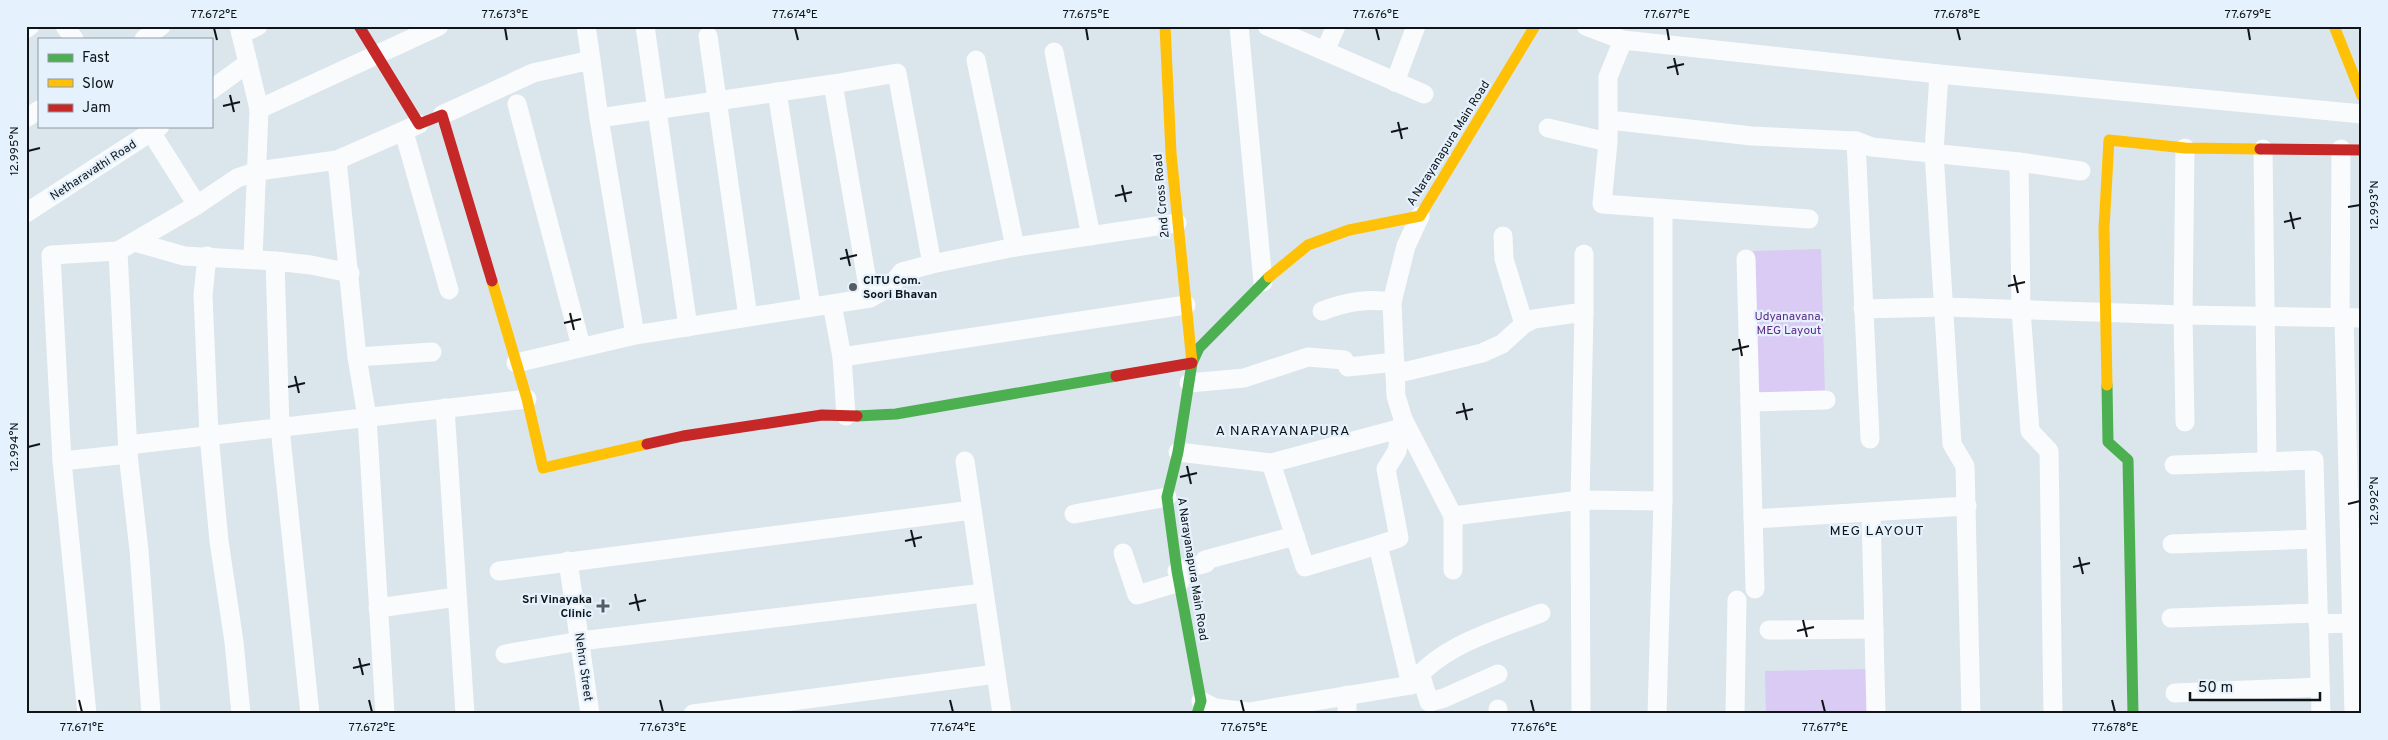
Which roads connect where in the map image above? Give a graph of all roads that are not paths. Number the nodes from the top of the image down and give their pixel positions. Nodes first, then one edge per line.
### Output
1 (30, 26) edge
2 (66, 26) edge
3 (161, 26) edge
4 (258, 26) edge
5 (359, 26) edge
6 (439, 26) edge
7 (586, 26) edge
8 (645, 26) edge
9 (1165, 26) edge
10 (1239, 26) edge
11 (1267, 26) edge
12 (1336, 26) edge
13 (1416, 26) edge
14 (1535, 26) edge
15 (1586, 26) edge
16 (2334, 26) edge
17 (26, 28) edge
18 (240, 30) edge
19 (708, 36) dead end
20 (73, 38) edge
21 (145, 38) edge
22 (1623, 40) junction
23 (1326, 51) junction
24 (1054, 52) dead end
25 (378, 55) junction
26 (591, 60) junction
27 (976, 60) dead end
28 (248, 63) junction
29 (1939, 74) junction
30 (1395, 82) junction
31 (833, 84) junction
32 (2359, 84) edge
33 (212, 89) edge
34 (777, 92) junction
35 (1424, 94) dead end
36 (717, 101) junction
37 (517, 104) dead end
38 (258, 110) junction
39 (657, 110) junction
40 (38, 111) edge
41 (2362, 114) edge
42 (442, 115) junction
43 (26, 118) edge
44 (599, 118) junction
45 (1609, 120) junction
46 (411, 128) junction
47 (1548, 128) dead end
48 (146, 131) edge
49 (1608, 142) junction
50 (1856, 142) junction
51 (2185, 148) junction
52 (2263, 149) junction
53 (2341, 149) junction
54 (2362, 150) edge
55 (1934, 152) junction
56 (337, 160) junction
57 (2019, 162) junction
58 (258, 171) junction
59 (2081, 171) dead end
60 (197, 205) junction
61 (1663, 210) junction
62 (26, 213) edge
63 (1420, 216) junction
64 (1809, 219) dead end
65 (1177, 223) junction
66 (1091, 236) junction
67 (1504, 236) dead end
68 (134, 242) junction
69 (1015, 247) junction
70 (118, 251) junction
71 (1584, 254) dead end
72 (207, 256) junction
73 (253, 258) junction
74 (1746, 259) dead end
75 (276, 261) junction
76 (932, 264) junction
77 (350, 273) junction
78 (1263, 282) junction
79 (449, 290) dead end
80 (870, 298) junction
81 (1392, 302) junction
82 (832, 304) junction
83 (1186, 305) junction
84 (811, 307) junction
85 (1945, 307) junction
86 (1863, 309) junction
87 (2022, 310) junction
88 (1322, 311) dead end
89 (1584, 312) junction
90 (2105, 312) junction
91 (2183, 316) junction
92 (748, 317) junction
93 (2264, 318) junction
94 (2348, 319) edge
95 (1524, 324) junction
96 (688, 327) junction
97 (636, 335) junction
98 (581, 346) junction
99 (432, 352) dead end
100 (357, 357) junction
101 (842, 357) junction
102 (516, 363) junction
103 (1192, 363) junction
104 (1395, 368) junction
105 (1189, 383) junction
106 (527, 399) junction
107 (1826, 400) dead end
108 (1750, 402) junction
109 (445, 408) junction
110 (846, 416) junction
111 (367, 417) junction
112 (2185, 422) dead end
113 (1402, 423) junction
114 (280, 428) junction
115 (209, 435) junction
116 (1870, 439) dead end
117 (128, 449) junction
118 (1178, 452) junction
119 (2354, 456) edge
120 (62, 461) junction
121 (965, 461) dead end
122 (2267, 462) junction
123 (1271, 463) junction
124 (2174, 465) dead end
125 (1167, 497) junction
126 (1580, 500) junction
127 (1663, 501) junction
128 (1967, 506) junction
129 (972, 510) junction
130 (1871, 512) junction
131 (1074, 514) dead end
132 (1453, 516) junction
133 (1753, 519) junction
134 (1295, 536) junction
135 (2316, 539) junction
136 (2172, 544) dead end
137 (1378, 545) junction
138 (1123, 553) dead end
139 (568, 561) junction
140 (1453, 570) dead end
141 (499, 571) dead end
142 (1178, 576) junction
143 (1755, 589) dead end
144 (984, 593) junction
145 (458, 597) junction
146 (1736, 600) dead end
147 (378, 608) junction
148 (1541, 613) dead end
149 (2171, 618) dead end
150 (2318, 618) junction
151 (2352, 623) junction
152 (1874, 629) junction
153 (1769, 630) dead end
154 (580, 641) junction
155 (505, 654) dead end
156 (996, 674) junction
157 (1498, 674) dead end
158 (1416, 679) junction
159 (2320, 687) junction
160 (2175, 693) dead end
161 (1346, 695) junction
162 (1199, 708) edge
163 (1249, 713) edge
164 (87, 714) edge
165 (151, 714) edge
166 (241, 714) edge
167 (310, 714) edge
168 (385, 714) edge
169 (465, 714) edge
170 (590, 714) edge
171 (693, 714) edge
172 (1002, 714) edge
173 (1347, 714) edge
174 (1581, 714) edge
175 (1657, 714) edge
176 (1735, 714) edge
177 (1876, 714) edge
178 (1971, 714) edge
179 (2053, 714) edge
180 (2133, 714) edge
181 (2321, 714) edge
182 (2354, 714) edge

1 - 17 street
2 - 20 street
3 - 21 street
4 - 18 street
5 - 25 street
6 - 25 street
7 - 26 street
8 - 39 street
9 - 65 street, 2nd Cross Road
10 - 78 street
11 - 23 street
12 - 23 street
13 - 30 street
14 - 63 street, A Narayanapura Main Road
15 - 22 street
16 - 32 street
18 - 28 street
19 - 36 street
22 - 29 street
22 - 45 street
23 - 30 street
24 - 66 street
25 - 38 street
25 - 46 street
26 - 42 street
26 - 44 street
27 - 69 street
28 - 33 street
28 - 38 street
29 - 41 street
29 - 55 street
30 - 35 street
31 - 34 street
31 - 76 street
31 - 80 street
34 - 36 street
34 - 84 street
36 - 39 street
36 - 92 street
37 - 98 street
38 - 58 street
39 - 44 street
39 - 96 street
40 - 43 street
42 - 46 street
42 - 102 street
44 - 97 street
45 - 49 street
45 - 50 street
46 - 56 street
46 - 79 street
47 - 49 street
48 - 60 street
48 - 62 street, Netharavathi Road
49 - 61 street
50 - 55 street
50 - 86 street
51 - 52 street
51 - 90 street
51 - 91 street
52 - 53 street
52 - 93 street
53 - 54 street
53 - 94 street
55 - 57 street
55 - 85 street
56 - 58 street
56 - 77 street
57 - 59 street
57 - 87 street
58 - 60 street
58 - 73 street
60 - 68 street
61 - 64 street
61 - 127 street
63 - 78 street, A Narayanapura Main Road
63 - 81 street
65 - 66 street
65 - 83 street, 2nd Cross Road
66 - 69 street
67 - 95 street
68 - 70 street
68 - 72 street
69 - 76 street
70 - 117 street
70 - 120 street
71 - 89 street
72 - 73 street
72 - 115 street
73 - 75 street
74 - 108 street
75 - 77 street
75 - 114 street
76 - 80 street
77 - 100 street
78 - 103 street, A Narayanapura Main Road
80 - 82 street
81 - 88 street
81 - 104 street
82 - 84 street
82 - 101 street
83 - 101 street
83 - 103 street, 2nd Cross Road
84 - 92 street
85 - 86 street
85 - 87 street
85 - 128 street
86 - 116 street
87 - 90 street
87 - 179 street
89 - 95 street
89 - 126 street
90 - 91 street
90 - 180 street
91 - 93 street
91 - 112 street
92 - 96 street
93 - 94 street
93 - 122 street
94 - 119 street
95 - 104 street
96 - 97 street
97 - 98 street
98 - 102 street
99 - 100 street
100 - 111 street
101 - 110 street
102 - 106 street
103 - 105 street, A Narayanapura Main Road
103 - 110 street
104 - 105 street
104 - 113 street
105 - 118 street, A Narayanapura Main Road
106 - 109 street
106 - 110 street
107 - 108 street
108 - 133 street
109 - 111 street
109 - 145 street
111 - 114 street
111 - 147 street
113 - 123 street
113 - 132 street
113 - 137 street
114 - 115 street
114 - 167 street
115 - 117 street
115 - 166 street
117 - 120 street
117 - 165 street
118 - 123 street
118 - 125 street, A Narayanapura Main Road
119 - 151 street
120 - 164 street
121 - 129 street
122 - 124 street
122 - 135 street
123 - 134 street
125 - 131 street
125 - 142 street, A Narayanapura Main Road
126 - 127 street
126 - 132 street
126 - 174 street
127 - 175 street
128 - 130 street
128 - 178 street
129 - 139 street
129 - 144 street
130 - 133 street
130 - 152 street
132 - 140 street
133 - 143 street
134 - 137 street
134 - 142 street
135 - 136 street
135 - 150 street
137 - 158 street
138 - 142 street
139 - 141 street
139 - 154 street, Nehru Street
142 - 162 street, A Narayanapura Main Road
144 - 154 street
144 - 156 street
145 - 147 street
145 - 169 street
146 - 176 street
147 - 168 street
148 - 158 street
149 - 150 street
150 - 151 street
150 - 159 street
151 - 182 street
152 - 153 street
152 - 177 street
154 - 155 street
154 - 170 street, Nehru Street
156 - 171 street
156 - 172 street
157 - 158 street
158 - 161 street
159 - 160 street
159 - 181 street
161 - 163 street
161 - 173 street
162 - 163 street

